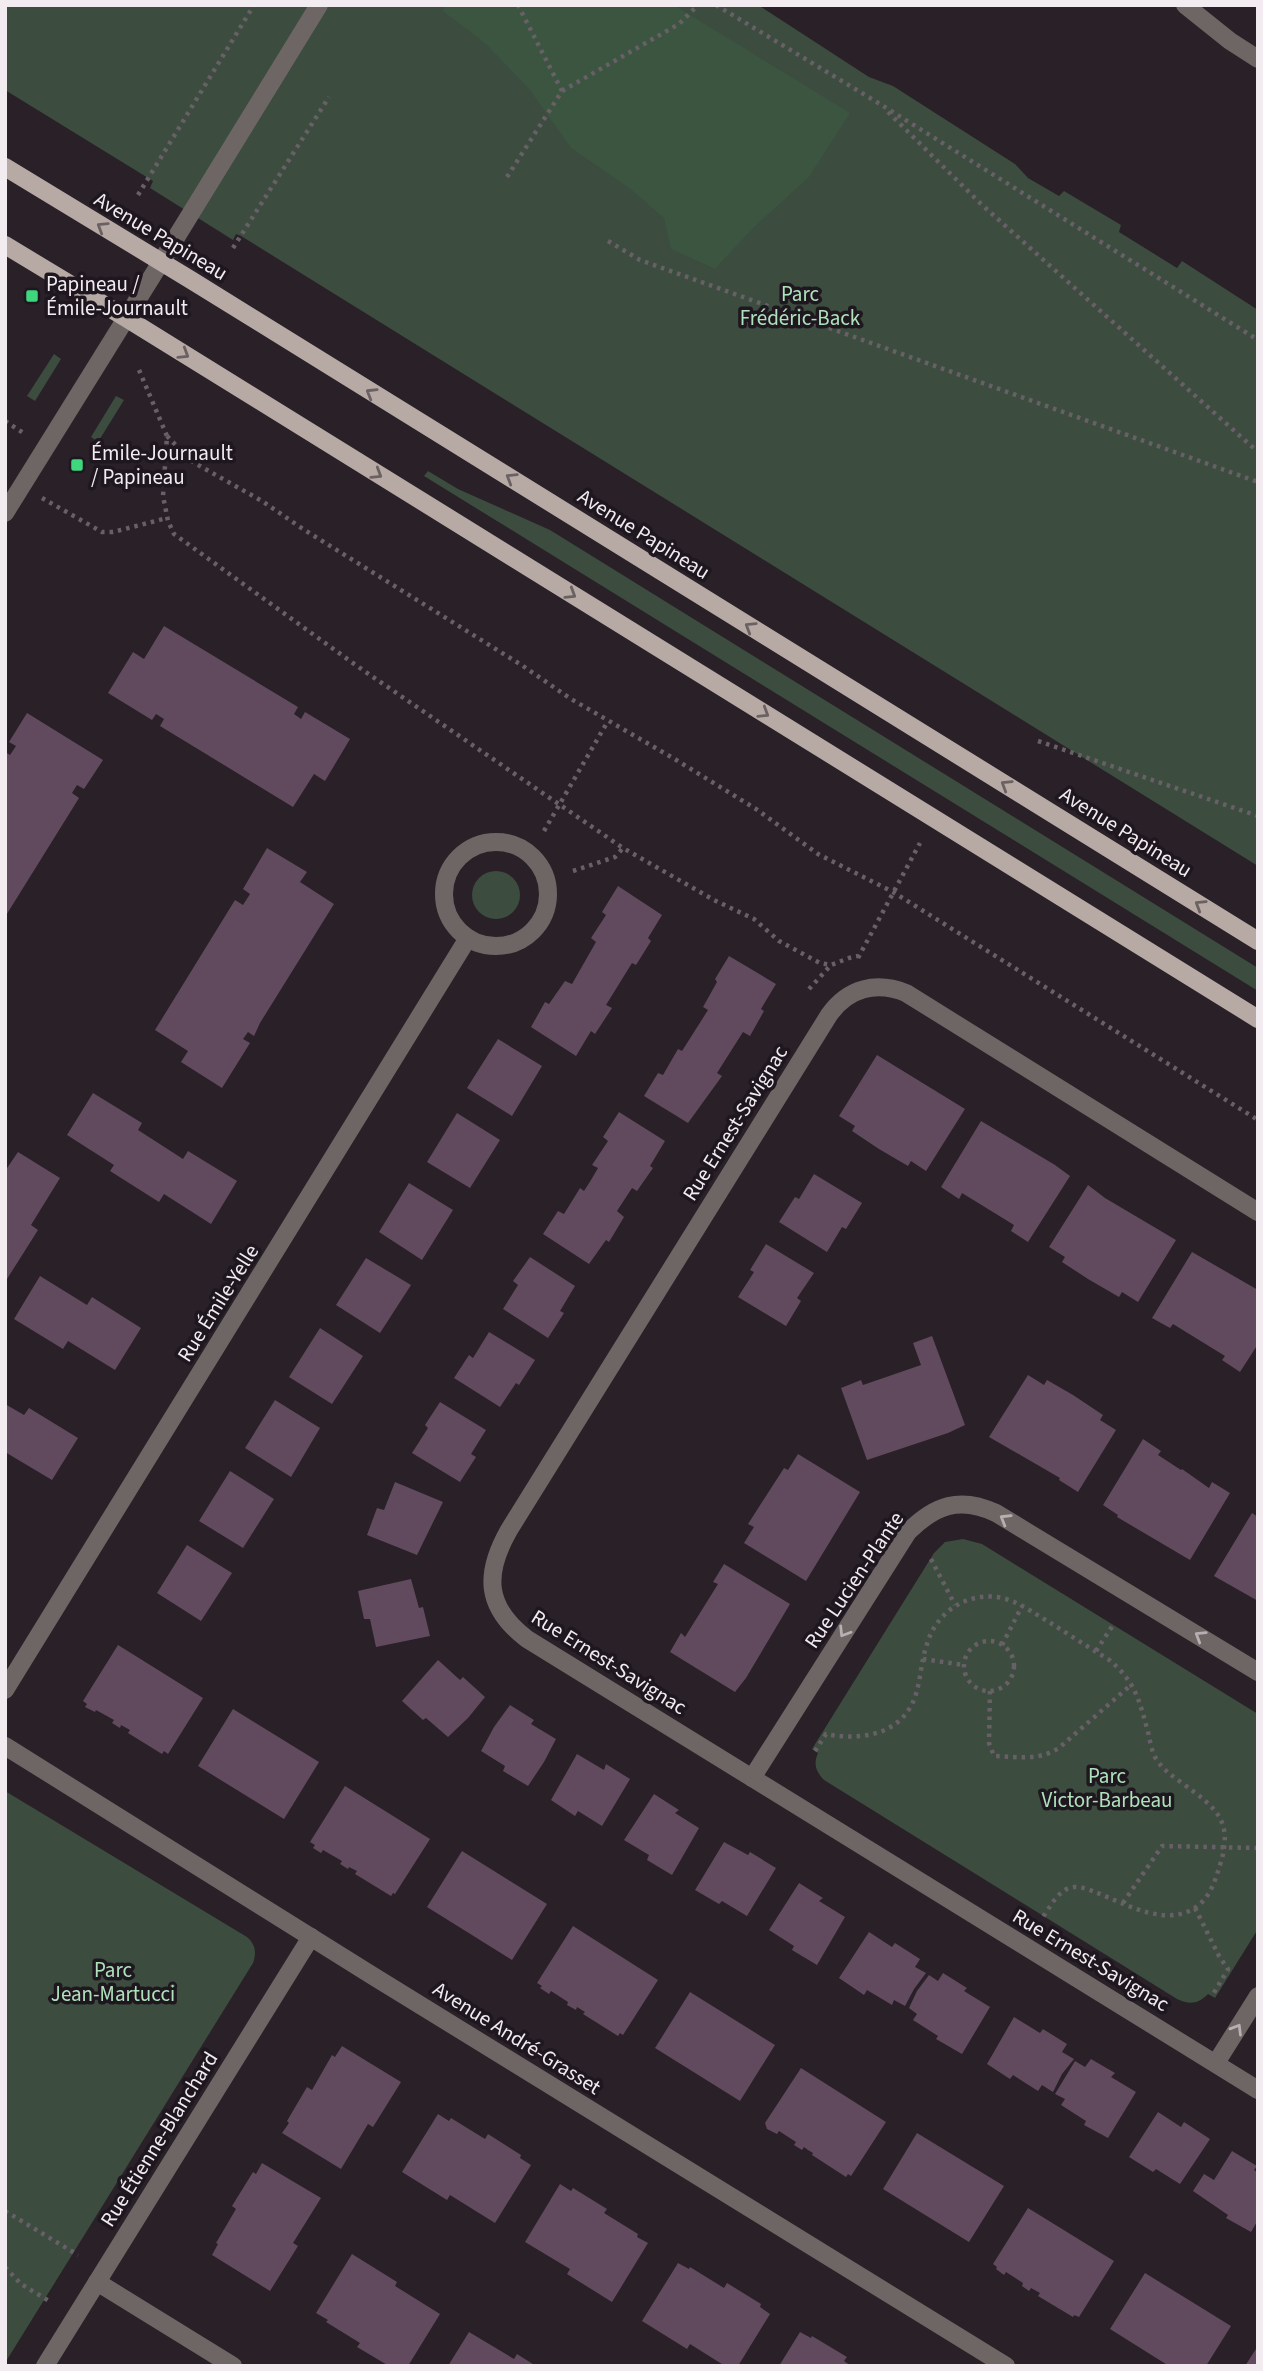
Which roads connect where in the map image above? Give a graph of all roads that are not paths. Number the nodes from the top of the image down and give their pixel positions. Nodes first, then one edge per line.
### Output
1 (319, 5) edge
2 (1185, 5) edge
3 (1258, 59) edge
4 (5, 167) edge
5 (5, 246) edge
6 (161, 262) junction
7 (126, 318) junction
8 (5, 513) edge
9 (468, 938) junction
10 (1258, 941) edge
11 (1258, 1019) edge
12 (1258, 1212) edge
13 (1258, 1671) edge
14 (5, 1690) edge
15 (5, 1746) edge
16 (752, 1778) junction
17 (311, 1937) junction
18 (1258, 1996) edge
19 (1216, 2063) junction
20 (1258, 2090) edge
21 (97, 2282) junction
22 (45, 2366) edge
23 (233, 2366) edge
24 (1006, 2366) edge

1 - 6 street
2 - 3 street
6 -> 4 main road, Avenue Papineau
5 - 7 main road
6 - 7 street
10 -> 6 main road, Avenue Papineau
7 - 8 street
7 -> 11 main road
9 - 9 street
9 - 14 street, Rue Émile-Yelle
12 - 16 street, Rue Ernest-Savignac
13 -> 16 street, Rue Lucien-Plante
15 - 17 street, Avenue André-Grasset
16 - 19 street, Rue Ernest-Savignac
17 - 21 street, Rue Étienne-Blanchard
17 - 24 street, Avenue André-Grasset
19 -> 18 street
19 - 20 street, Rue Ernest-Savignac
21 - 22 street, Rue Étienne-Blanchard
21 - 23 street

